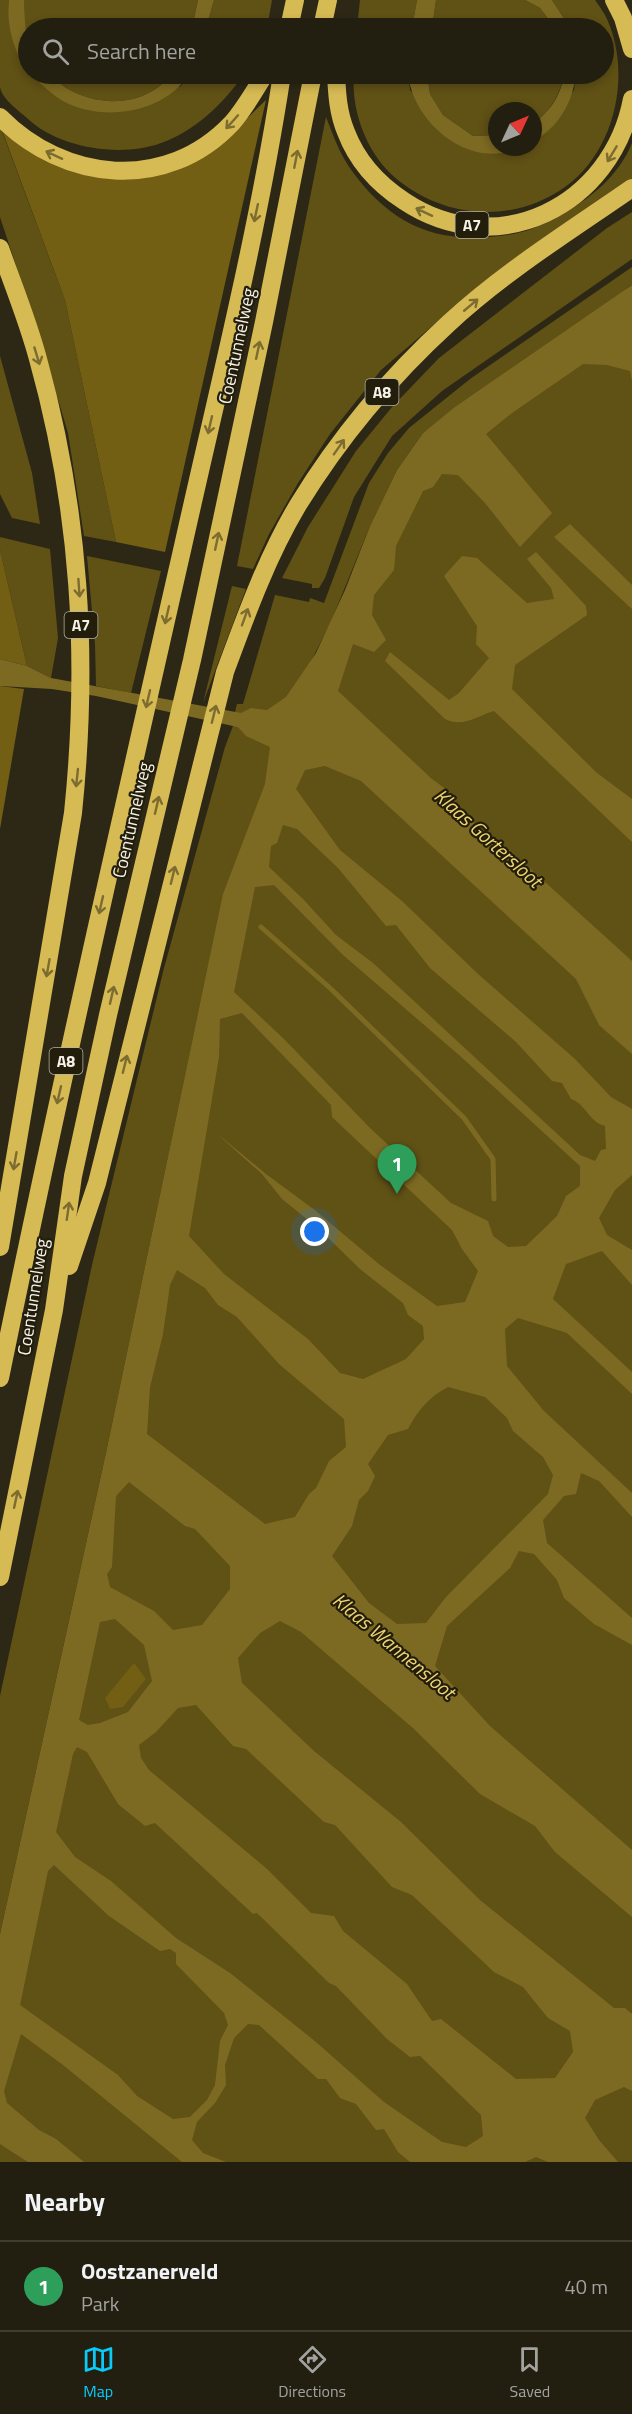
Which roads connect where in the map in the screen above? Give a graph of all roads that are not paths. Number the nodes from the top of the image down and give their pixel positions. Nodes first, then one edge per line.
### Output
1 (295, 0) edge
2 (329, 0) edge
3 (614, 0) edge
4 (291, 18) edge
5 (324, 18) edge
6 (332, 18) edge
7 (632, 49) edge
8 (259, 84) edge
9 (280, 84) edge
10 (311, 84) edge
11 (337, 84) edge
12 (632, 99) edge
13 (0, 117) edge
14 (632, 188) edge
15 (0, 248) edge
16 (0, 1247) edge
17 (54, 1310) junction
18 (0, 1378) edge
19 (0, 1577) edge

1 - 4 highway
2 - 5 highway
2 - 6 highway
3 - 7 highway
8 -> 13 highway
9 -> 18 highway, Coentunnelweg / A8
17 -> 10 highway, Coentunnelweg / A8
12 -> 11 highway, A7
17 -> 14 highway, A8
15 -> 16 highway, A7
19 -> 17 highway, Coentunnelweg / A8

